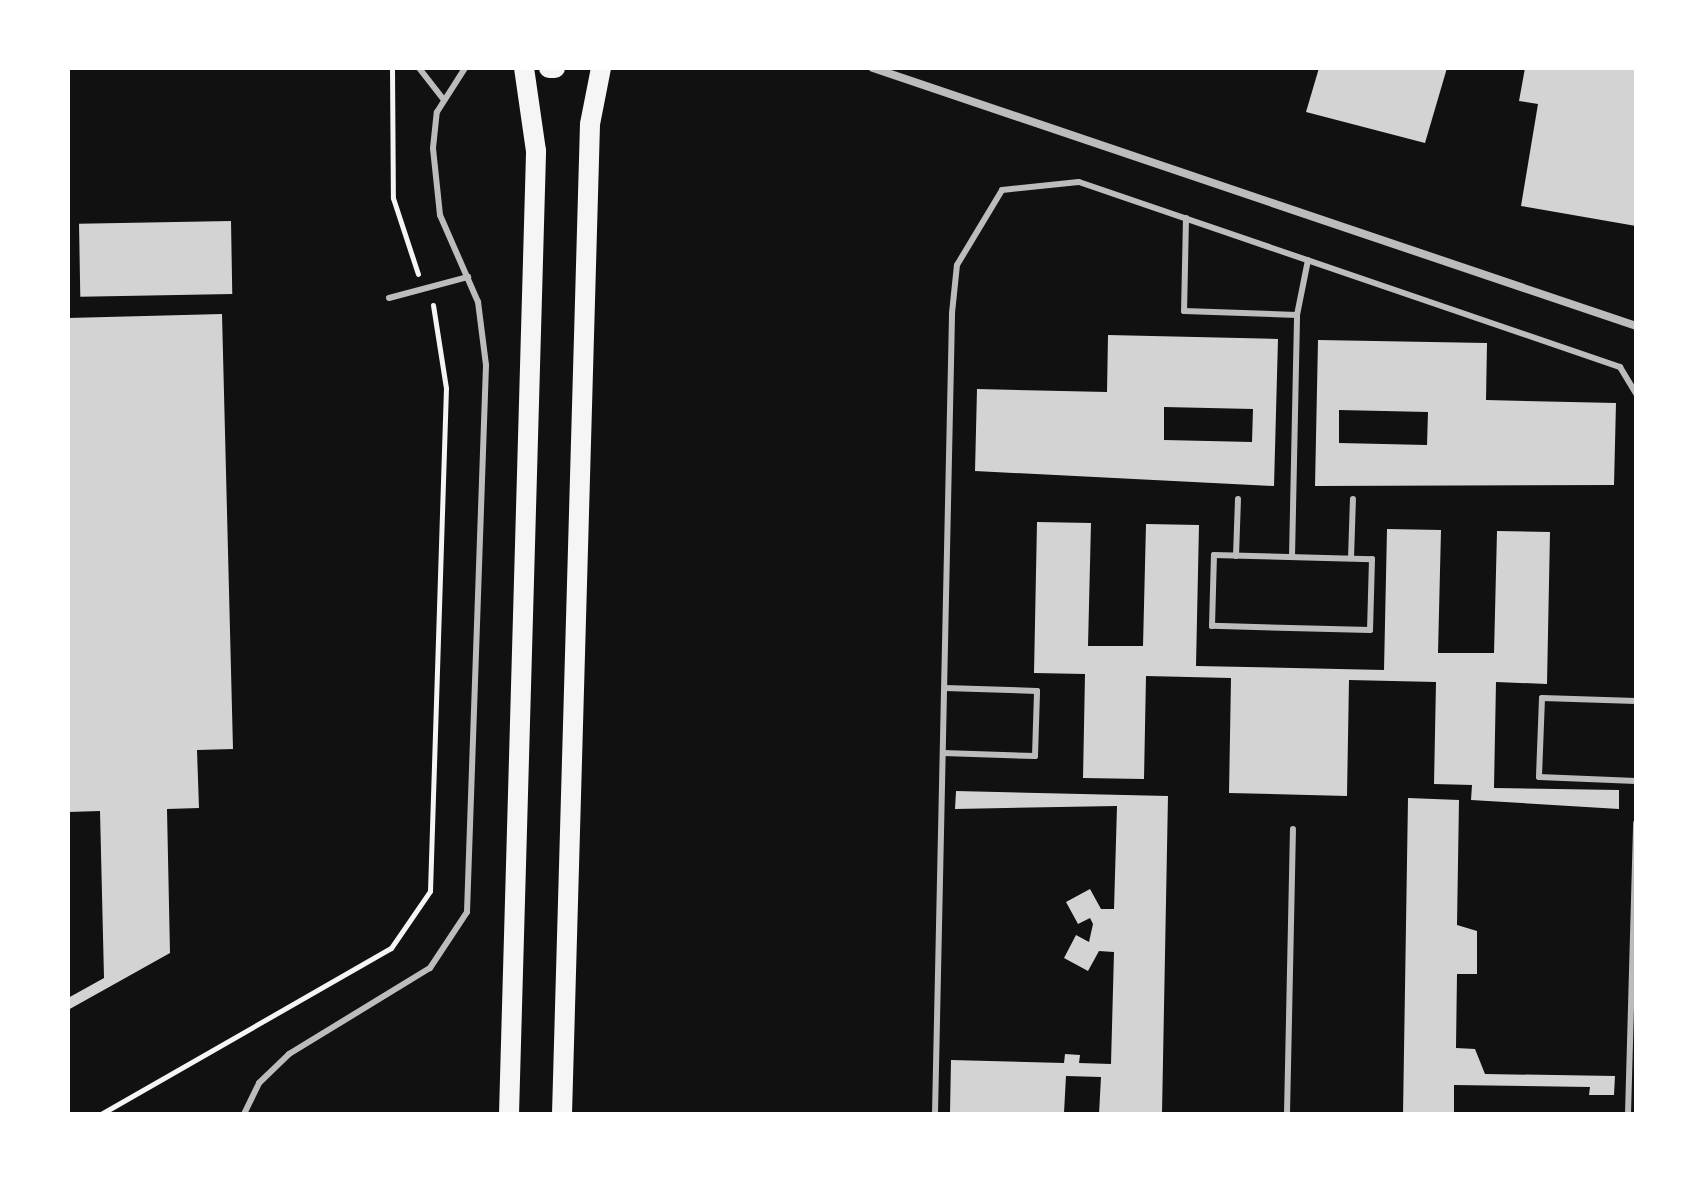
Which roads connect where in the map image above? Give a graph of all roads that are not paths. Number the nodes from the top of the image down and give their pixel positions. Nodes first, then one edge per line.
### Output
1 (419, 68) edge
2 (465, 68) edge
3 (524, 68) edge
4 (601, 68) edge
5 (873, 68) edge
6 (443, 99) junction
7 (1186, 218) junction
8 (1308, 260) junction
9 (468, 277) junction
10 (389, 298) dead end
11 (1297, 315) junction
12 (1636, 326) edge
13 (1636, 394) edge
14 (1238, 499) dead end
15 (1353, 499) dead end
16 (1236, 556) junction
17 (1292, 557) junction
18 (1351, 558) junction
19 (945, 688) junction
20 (1636, 701) edge
21 (943, 753) junction
22 (1636, 781) edge
23 (1636, 823) edge
24 (1293, 829) dead end
25 (1634, 962) edge
26 (244, 1114) edge
27 (509, 1114) edge
28 (562, 1114) edge
29 (935, 1114) edge
30 (1287, 1114) edge
31 (1628, 1114) edge

1 - 6 lane
2 - 6 lane
3 - 27 main road
4 - 28 main road
5 - 12 street
6 - 9 lane
7 - 8 lane
7 - 11 lane
7 - 19 lane
8 - 11 lane
8 - 13 lane
9 - 10 lane
9 - 26 lane
11 - 17 lane
14 - 16 lane
15 - 18 lane
16 - 17 lane
16 - 18 lane
17 - 18 lane
19 - 21 lane
19 - 21 lane
20 - 22 lane
21 - 29 lane
23 - 25 lane
24 - 30 lane
25 - 31 lane

